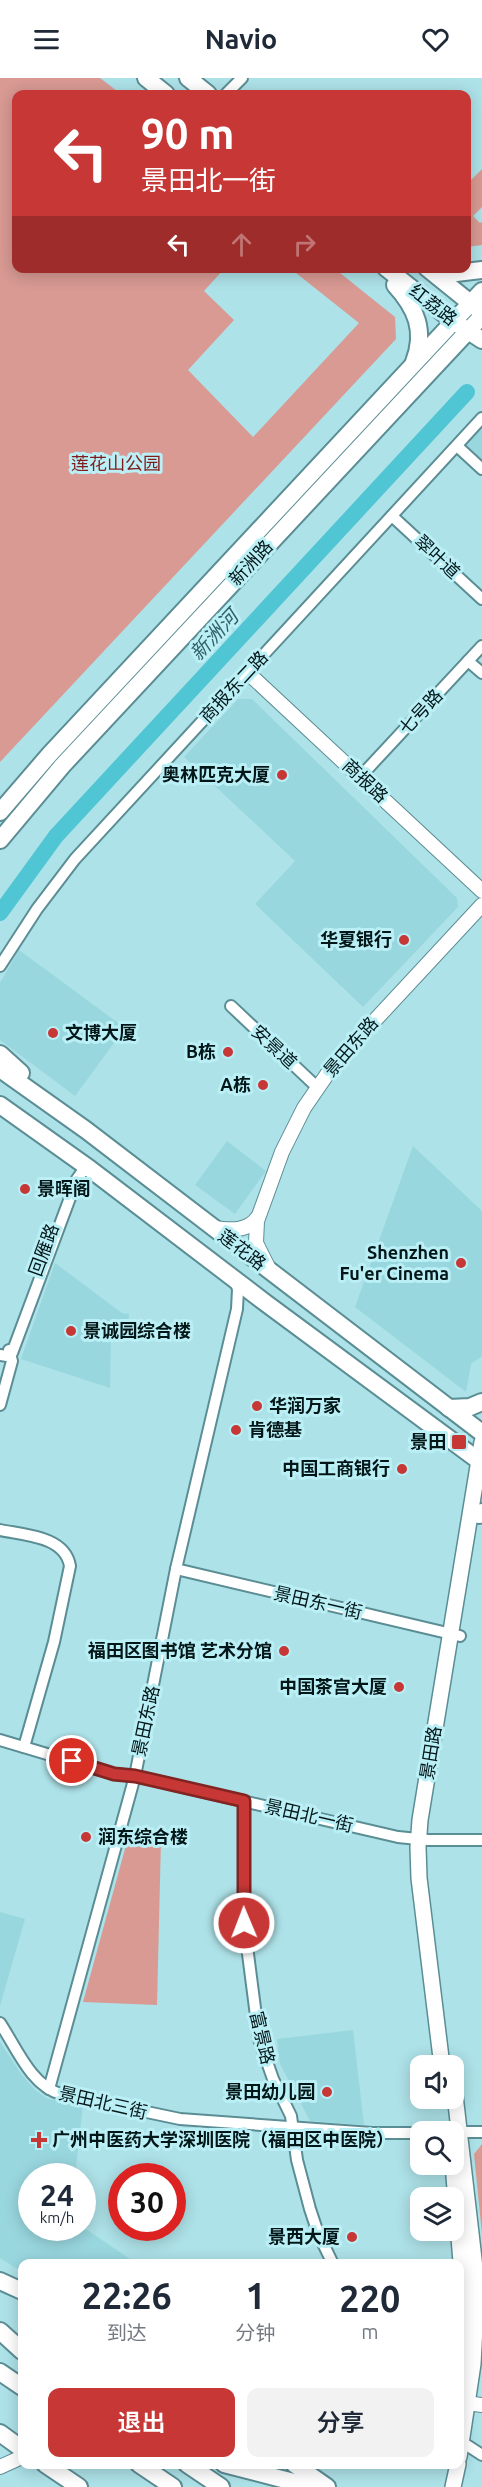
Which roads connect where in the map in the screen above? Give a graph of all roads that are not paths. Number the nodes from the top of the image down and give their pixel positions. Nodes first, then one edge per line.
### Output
1 (146, 78) edge
2 (188, 78) edge
3 (242, 78) edge
4 (161, 90) edge
5 (203, 90) edge
6 (230, 90) edge
7 (385, 273) edge
8 (392, 273) edge
9 (434, 273) edge
10 (479, 306) edge
11 (460, 326) junction
12 (482, 340) edge
13 (412, 366) junction
14 (482, 418) edge
15 (457, 446) junction
16 (482, 469) edge
17 (392, 516) junction
18 (482, 599) edge
19 (482, 646) edge
20 (468, 661) junction
21 (247, 672) junction
22 (482, 673) edge
23 (360, 777) junction
24 (0, 812) edge
25 (0, 840) edge
26 (482, 891) edge
27 (482, 905) edge
28 (0, 966) edge
29 (231, 1006) dead end
30 (0, 1054) edge
31 (0, 1069) edge
32 (318, 1088) junction
33 (40, 1097) junction
34 (0, 1105) edge
35 (67, 1152) junction
36 (90, 1169) junction
37 (259, 1215) junction
38 (212, 1228) junction
39 (274, 1274) junction
40 (234, 1279) junction
41 (5, 1353) edge
42 (482, 1402) edge
43 (0, 1405) edge
44 (449, 1408) junction
45 (482, 1433) edge
46 (482, 1442) edge
47 (481, 1462) edge
48 (482, 1495) edge
49 (480, 1514) edge
50 (0, 1530) edge
51 (176, 1569) junction
52 (455, 1635) junction
53 (0, 1740) edge
54 (24, 1747) junction
55 (135, 1776) junction
56 (244, 1801) junction
57 (423, 1840) junction
58 (482, 1840) edge
59 (0, 2023) edge
60 (441, 2055) edge
61 (451, 2055) edge
62 (49, 2089) junction
63 (293, 2127) junction
64 (482, 2130) edge
65 (464, 2131) edge
66 (410, 2133) edge
67 (454, 2175) edge
68 (460, 2175) edge
69 (331, 2259) edge
70 (461, 2259) edge
71 (0, 2279) edge
72 (18, 2289) edge
73 (464, 2300) edge
74 (464, 2325) edge
75 (0, 2331) edge
76 (0, 2341) edge
77 (18, 2349) edge
78 (18, 2351) edge
79 (0, 2372) edge
80 (0, 2377) edge
81 (18, 2385) edge
82 (18, 2386) edge
83 (470, 2404) edge
84 (464, 2431) edge
85 (0, 2433) edge
86 (18, 2446) edge
87 (464, 2450) edge
88 (482, 2455) edge
89 (18, 2459) edge
90 (0, 2467) edge
91 (52, 2469) edge
92 (131, 2469) edge
93 (146, 2469) edge
94 (194, 2469) edge
95 (261, 2469) edge
96 (446, 2469) edge
97 (457, 2469) edge
98 (312, 2476) edge
99 (79, 2487) edge
100 (153, 2487) edge
101 (173, 2487) edge
102 (221, 2487) edge
103 (327, 2487) edge
104 (443, 2487) edge
105 (453, 2487) edge

1 - 4 main road
2 - 5 main road
3 - 6 street
7 - 13 main road
8 - 11 main road, 红荔路
9 - 10 main road, 红荔路
10 - 11 main road, 新洲路
11 - 12 main road, 红荔路
11 - 13 main road, 新洲路
11 - 25 main road, 新洲路
13 - 24 main road, 新洲路
14 - 15 street, 商报东二路
15 - 16 street
15 - 17 street, 商报东二路
17 - 18 street, 翠叶道
17 - 21 street, 商报东二路
19 - 20 street, 七号路
20 - 22 street
20 - 23 street, 七号路
21 - 23 street, 商报路
21 - 28 street, 商报东二路
23 - 26 street, 商报路
27 - 32 street, 景田东路
29 - 32 street, 安景道
30 - 33 main road
31 - 33 main road, 莲花路
32 - 37 street, 景田东路
33 - 38 main road, 莲花路
34 - 35 main road, 莲花路
35 - 36 main road, 莲花路
35 - 41 street, 回雁路
36 - 40 main road, 莲花路
36 - 41 street, 回雁路
37 - 38 street
37 - 39 street, 景田东路
38 - 39 main road, 莲花路
39 - 44 main road, 莲花路
40 - 47 main road, 莲花路
40 - 51 street, 景田东路
41 - 43 street
42 - 44 main road
44 - 45 main road, 莲花路
46 - 47 main road, 景田路
47 - 52 main road, 景田路
48 - 49 main road, 景田路
49 - 52 main road, 景田路
50 - 54 street
51 - 52 street, 景田东一街
51 - 55 street, 景田东路
52 - 57 main road, 景田路
53 - 54 street, 景田北一街
54 - 55 street, 景田北一街
55 - 56 street, 景田北一街
55 - 62 street, 景田东路
56 - 57 street, 景田北一街
56 - 63 street, 富景路
57 - 58 street, 景田北一街
57 - 60 main road, 景田路
57 - 61 main road, 景田路
59 - 62 street, 景田北三街
62 - 63 street, 景田北三街
63 - 66 street, 景田北三街
63 - 69 street, 富景路
64 - 65 street
67 - 70 main road
68 - 83 main road
71 - 72 main road
73 - 74 main road
75 - 77 main road
76 - 78 main road
79 - 81 main road
80 - 82 main road
83 - 84 main road
85 - 86 main road
87 - 88 street
89 - 90 street
91 - 99 main road
92 - 100 main road
93 - 101 main road
94 - 102 main road
95 - 98 main road
96 - 104 main road
97 - 105 main road
98 - 103 main road

